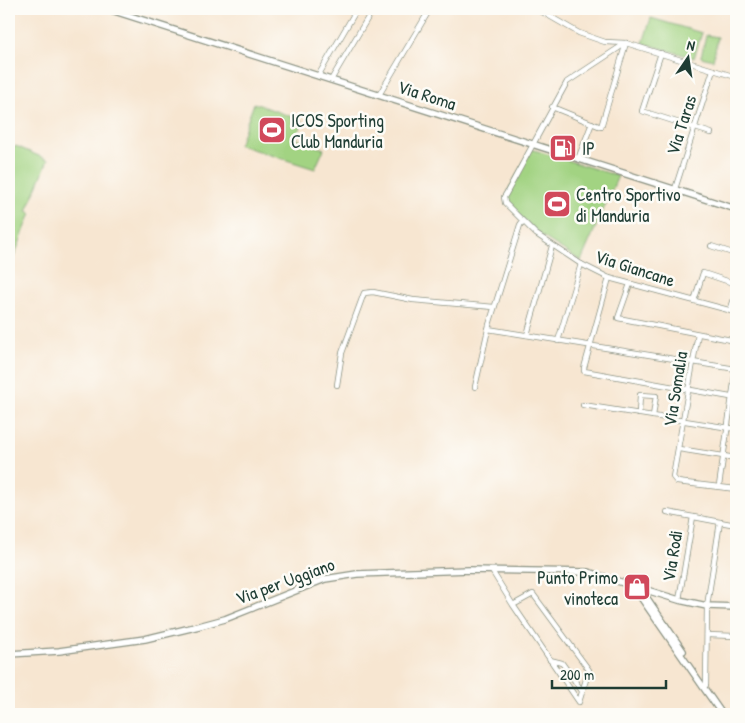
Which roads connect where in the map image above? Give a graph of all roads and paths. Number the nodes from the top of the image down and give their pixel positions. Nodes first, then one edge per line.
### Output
1 (108, 9) edge
2 (357, 9) edge
3 (373, 9) edge
4 (430, 9) edge
5 (537, 9) edge
6 (626, 43) junction
7 (660, 54) junction
8 (713, 70) junction
9 (736, 75) edge
10 (318, 76) junction
11 (332, 80) junction
12 (379, 95) junction
13 (552, 107) junction
14 (592, 123) junction
15 (695, 128) junction
16 (711, 132) dead end
17 (532, 144) junction
18 (578, 159) junction
19 (675, 189) junction
20 (736, 209) edge
21 (522, 222) junction
22 (552, 246) junction
23 (711, 246) dead end
24 (736, 254) edge
25 (581, 264) junction
26 (609, 278) junction
27 (630, 284) junction
28 (736, 284) edge
29 (736, 293) edge
30 (694, 301) junction
31 (494, 307) junction
32 (730, 310) junction
33 (736, 312) edge
34 (488, 329) junction
35 (698, 334) junction
36 (527, 336) junction
37 (558, 341) junction
38 (736, 341) edge
39 (591, 345) junction
40 (693, 362) junction
41 (736, 369) edge
42 (337, 385) dead end
43 (475, 387) dead end
44 (688, 389) junction
45 (734, 397) edge
46 (583, 405) dead end
47 (639, 414) junction
48 (653, 416) junction
49 (683, 421) junction
50 (727, 428) junction
51 (736, 429) edge
52 (679, 449) junction
53 (723, 456) junction
54 (736, 458) edge
55 (719, 486) junction
56 (736, 488) edge
57 (667, 512) dead end
58 (693, 517) junction
59 (720, 522) junction
60 (736, 525) edge
61 (492, 571) junction
62 (633, 586) junction
63 (640, 588) junction
64 (736, 593) edge
65 (679, 600) junction
66 (513, 605) junction
67 (707, 606) junction
68 (735, 607) edge
69 (707, 634) junction
70 (736, 636) edge
71 (9, 654) edge
72 (550, 660) junction
73 (706, 685) junction
74 (582, 691) junction
75 (722, 714) edge
76 (726, 714) edge

1 - 10 street, Via Roma
2 - 10 street
3 - 11 street
4 - 12 street
5 - 6 street
6 - 7 street
6 - 13 street
6 - 14 street
7 - 8 street
7 - 15 street
8 - 9 street
8 - 15 street, Via Taras
10 - 11 street, Via Roma
11 - 12 street, Via Roma
12 - 17 street, Via Roma
13 - 14 street
13 - 17 street
14 - 18 street
15 - 16 street
15 - 19 street, Via Taras
17 - 18 street, Via Roma
17 - 21 street, Via Giancane
18 - 19 street, Via Roma
19 - 20 street, Via Roma
21 - 22 street, Via Giancane
21 - 31 street
22 - 25 street, Via Giancane
22 - 36 street
23 - 24 street
25 - 26 street, Via Giancane
25 - 37 street
26 - 27 street, Via Giancane
26 - 39 street
27 - 30 street, Via Giancane
27 - 35 street
28 - 30 street, Via Giancane
29 - 32 street
30 - 32 street, Via Giancane
31 - 34 street
31 - 42 street
32 - 33 street, Via Giancane
34 - 36 street
34 - 43 street
35 - 38 street
35 - 40 street, Via Somalia
36 - 37 street
37 - 39 street
39 - 40 street
39 - 44 street
40 - 41 street
40 - 44 street, Via Somalia
41 - 45 street
44 - 45 street
44 - 49 street, Via Somalia
45 - 50 street
46 - 47 street
47 - 48 street
47 - 48 street
48 - 49 street
49 - 50 street
49 - 52 street, Via Somalia
50 - 51 street
50 - 53 street
52 - 53 street
52 - 55 street, Via Somalia
53 - 54 street
53 - 55 street
55 - 56 street
57 - 58 street
58 - 59 street
58 - 65 street, Via Rodi
59 - 60 street
59 - 67 street
61 - 62 street, Via per Uggiano
61 - 66 street
61 - 71 street, Via per Uggiano
62 - 63 street, Via per Uggiano
62 - 75 street
63 - 65 street
63 - 73 street
64 - 68 street
65 - 67 street
66 - 72 street
66 - 74 street
67 - 68 street
67 - 69 street
69 - 70 street
69 - 73 street
72 - 74 street
72 - 74 street
73 - 76 street

